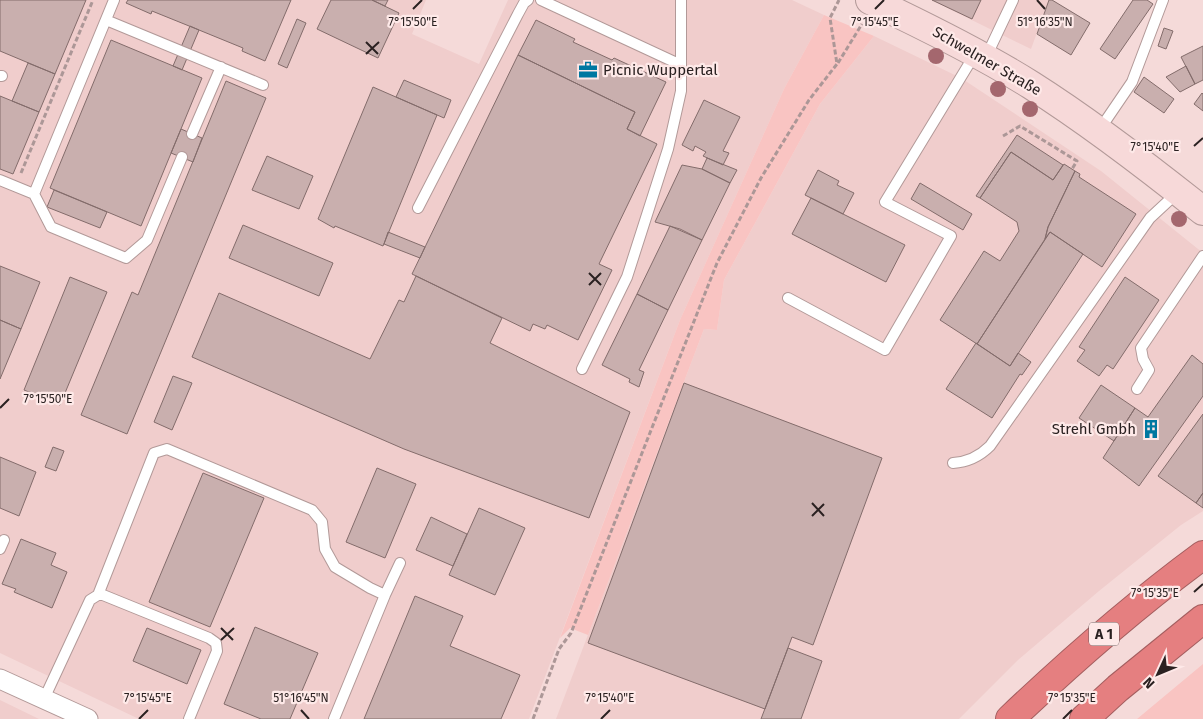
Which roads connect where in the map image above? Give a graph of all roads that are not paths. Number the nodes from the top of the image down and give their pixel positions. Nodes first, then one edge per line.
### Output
1 (114, 0) edge
2 (528, 0) edge
3 (541, 0) edge
4 (681, 0) edge
5 (1013, 0) edge
6 (1162, 0) edge
7 (872, 1) edge
8 (106, 20) junction
9 (980, 56) junction
10 (681, 65) junction
11 (221, 68) junction
12 (263, 85) dead end
13 (1099, 130) junction
14 (192, 134) dead end
15 (182, 157) dead end
16 (0, 180) edge
17 (1178, 191) junction
18 (34, 194) junction
19 (418, 208) dead end
20 (1203, 211) edge
21 (1203, 256) edge
22 (788, 298) dead end
23 (582, 369) dead end
24 (1137, 389) dead end
25 (953, 463) dead end
26 (1203, 555) edge
27 (400, 563) dead end
28 (98, 595) junction
29 (385, 595) junction
30 (1203, 619) edge
31 (0, 679) edge
32 (44, 699) junction
33 (88, 719) edge
34 (189, 719) edge
35 (334, 719) edge
36 (1010, 719) edge
37 (1084, 719) edge

1 - 8 lane
2 - 19 lane
3 - 10 lane
4 - 10 lane
5 - 9 lane
6 - 13 lane
7 - 9 main road, Schwelmer Straße
8 - 11 lane
8 - 18 lane
9 - 13 main road, Schwelmer Straße
9 - 22 lane
10 - 23 lane
11 - 12 lane
11 - 14 lane
13 - 17 main road, Schwelmer Straße
15 - 18 lane
16 - 18 lane
17 - 20 main road, Schwelmer Straße
17 - 25 lane
21 - 24 lane
26 - 36 highway, A 1
27 - 29 lane
28 - 29 lane
28 - 32 lane
28 - 34 lane
29 - 35 lane
30 - 37 highway
31 - 32 street
32 - 33 street

